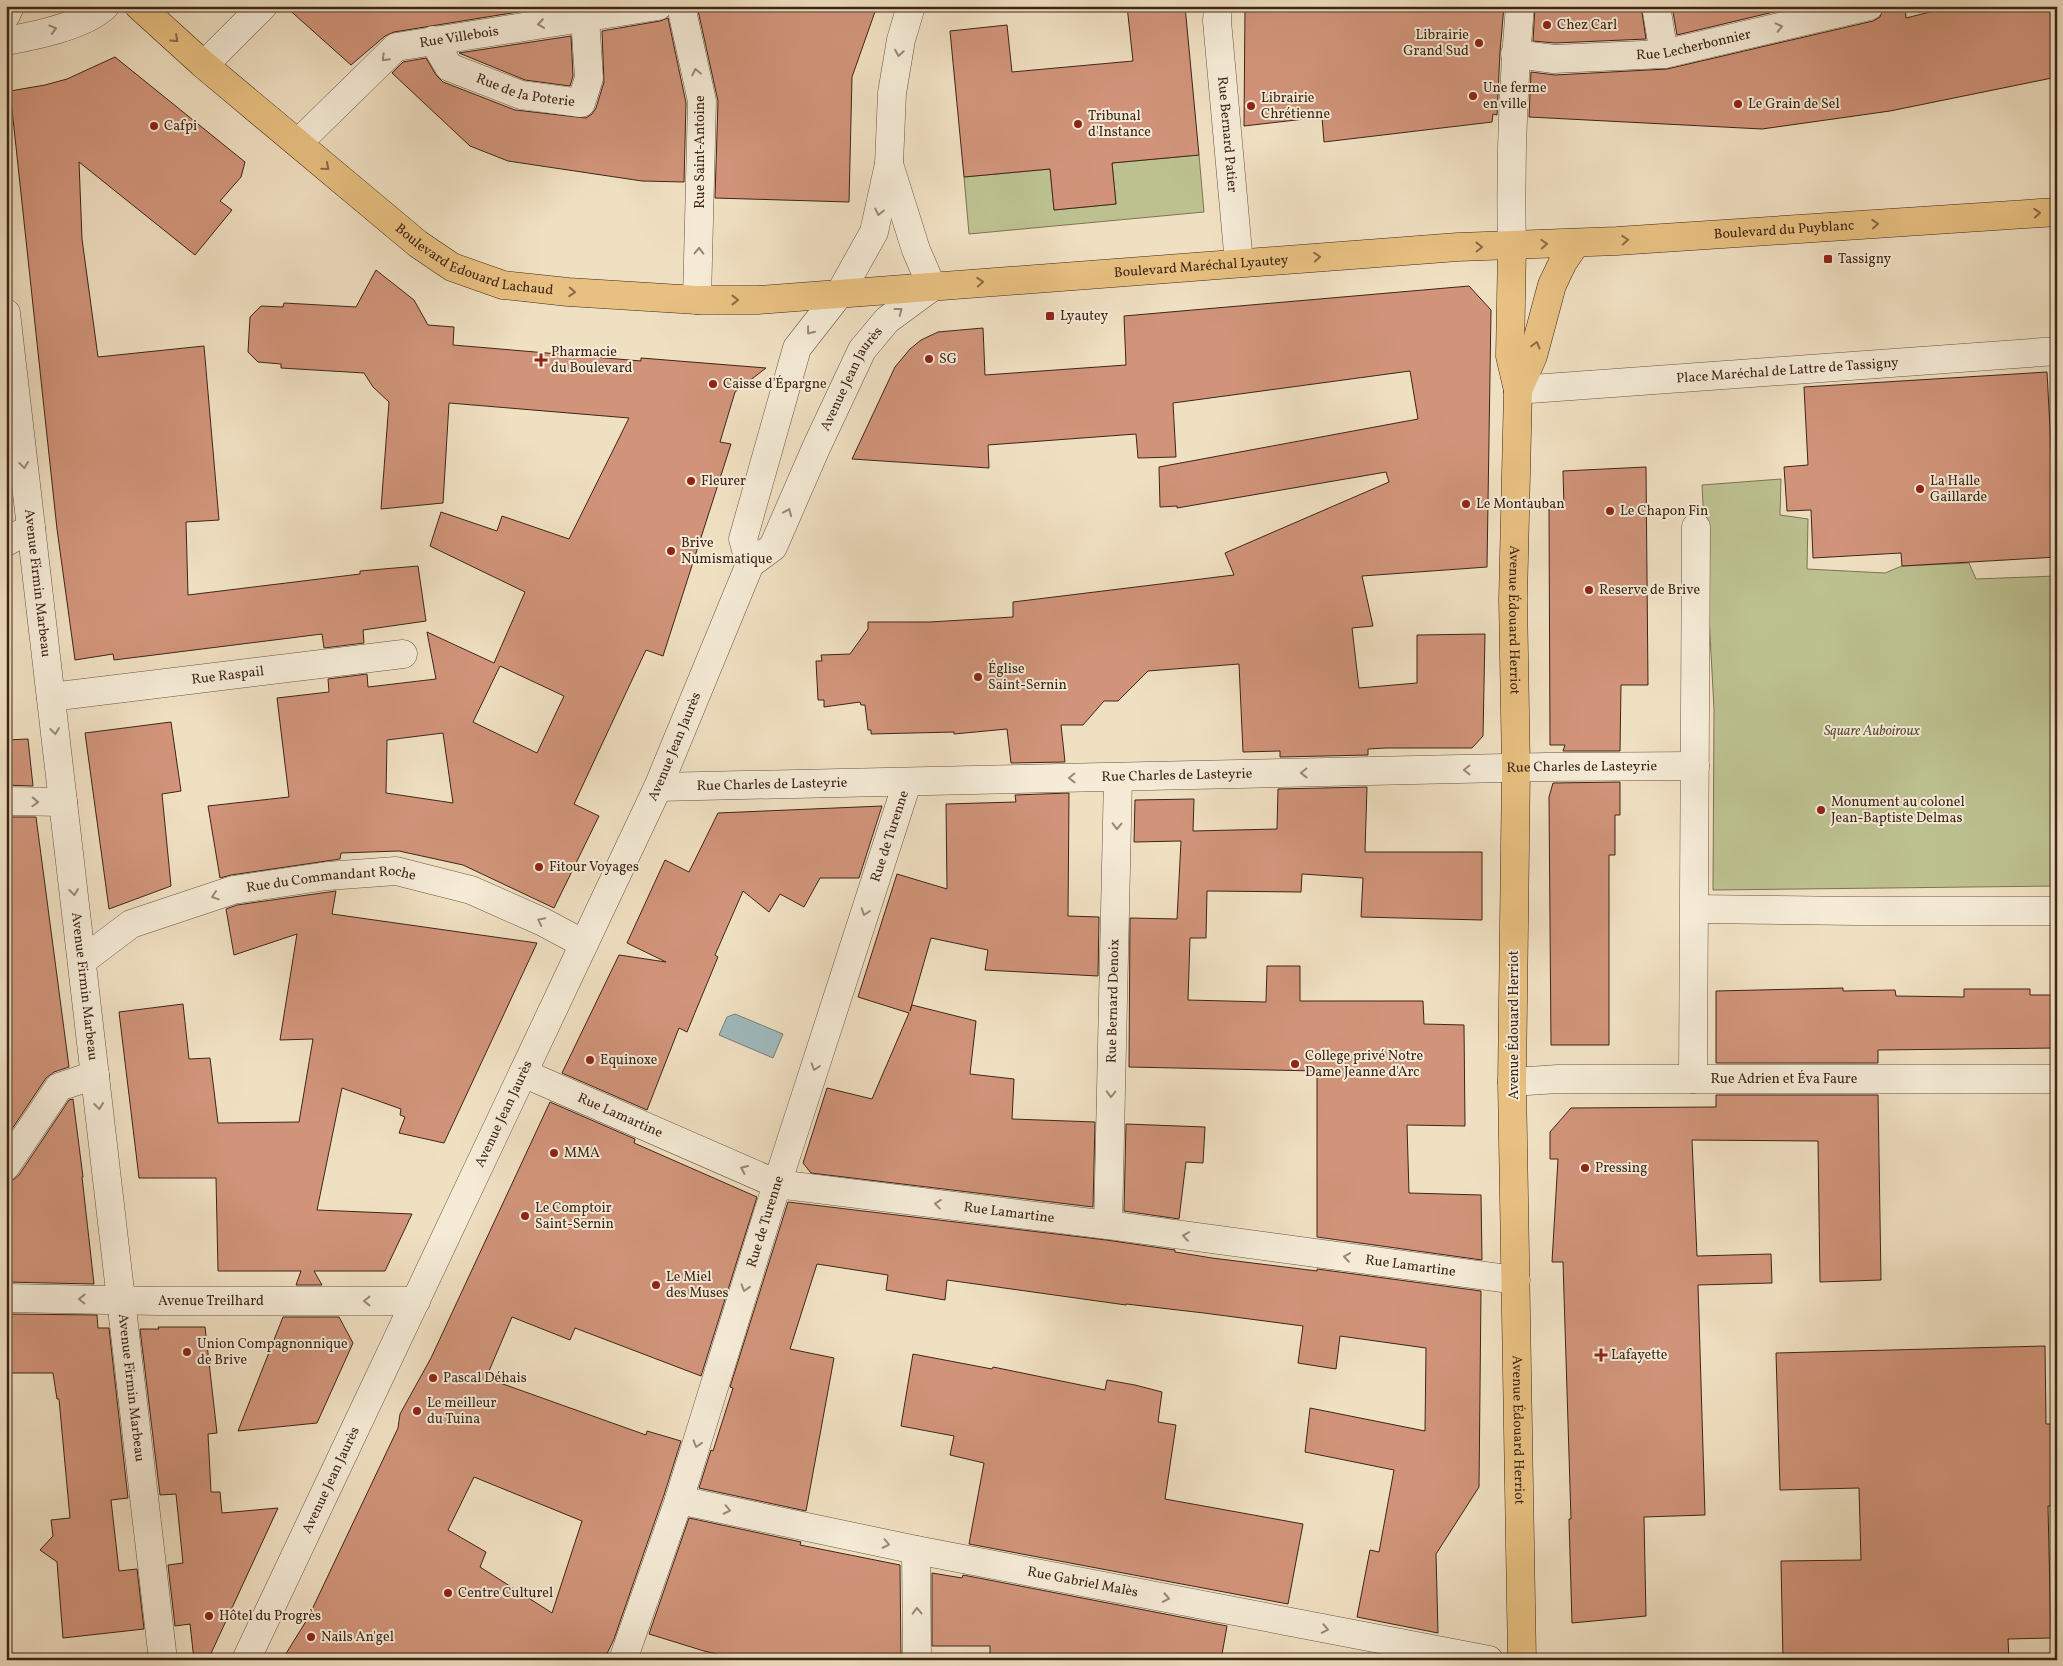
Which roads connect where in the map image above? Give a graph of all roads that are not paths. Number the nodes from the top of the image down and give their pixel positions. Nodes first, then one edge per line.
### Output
1 (10, 6) edge
2 (105, 6) edge
3 (139, 6) edge
4 (263, 6) edge
5 (658, 6) edge
6 (680, 6) edge
7 (912, 6) edge
8 (1218, 6) edge
9 (1520, 6) edge
10 (1656, 6) edge
11 (1869, 6) edge
12 (6, 15) edge
13 (585, 18) junction
14 (433, 40) junction
15 (6, 41) edge
16 (1515, 54) junction
17 (1664, 54) junction
18 (204, 65) junction
19 (298, 143) junction
20 (889, 164) junction
21 (2057, 212) edge
22 (1576, 243) junction
23 (1512, 246) junction
24 (1239, 263) junction
25 (932, 287) junction
26 (892, 289) joint
27 (840, 293) junction
28 (697, 300) junction
29 (6, 313) edge
30 (2057, 351) edge
31 (1518, 390) junction
32 (1696, 527) dead end
33 (31, 528) junction
34 (6, 542) edge
35 (750, 564) junction
36 (403, 654) dead end
37 (51, 697) junction
38 (1695, 766) junction
39 (1516, 768) junction
40 (1118, 777) junction
41 (907, 782) junction
42 (658, 787) junction
43 (6, 801) edge
44 (64, 802) junction
45 (1695, 909) junction
46 (2057, 911) edge
47 (584, 944) junction
48 (82, 961) junction
49 (523, 1073) junction
50 (95, 1075) junction
51 (1693, 1079) junction
52 (2057, 1079) edge
53 (1512, 1082) junction
54 (6, 1166) edge
55 (777, 1184) junction
56 (1108, 1225) junction
57 (1516, 1280) junction
58 (6, 1298) edge
59 (121, 1300) junction
60 (416, 1301) junction
61 (679, 1500) junction
62 (916, 1550) junction
63 (163, 1660) edge
64 (246, 1660) edge
65 (623, 1660) edge
66 (917, 1660) edge
67 (1489, 1660) edge
68 (1522, 1660) edge

1 - 12 street
15 -> 2 street
3 -> 18 main road, Boulevard Edouard Lachaud
4 - 18 street
5 - 13 street, Rue Villebois
28 -> 6 street, Rue Saint-Antoine
7 -> 20 street
8 - 24 street, Rue Bernard Patier
9 - 16 street
10 - 17 street
17 -> 11 street, Rue Lecherbonnier
13 -> 14 street, Rue Villebois
13 - 14 street, Rue de la Poterie
14 -> 19 street, Rue Villebois
16 - 17 street, Rue Lecherbonnier
16 - 23 street
18 - 19 main road, Boulevard Edouard Lachaud
19 -> 28 main road, Boulevard Edouard Lachaud
20 - 25 street
20 -> 27 street
22 -> 21 main road, Boulevard du Puyblanc
23 -> 22 main road, Boulevard du Puyblanc
31 -> 22 main road, Avenue Édouard Herriot
24 -> 23 main road, Boulevard Maréchal Lyautey
23 - 31 main road, Avenue Édouard Herriot
25 -> 24 main road, Boulevard Maréchal Lyautey
25 - 26 main road, Boulevard Maréchal Lyautey
35 -> 25 street, Avenue Jean Jaurès
26 - 27 main road, Boulevard Edouard Lachaud
28 -> 27 main road, Boulevard Edouard Lachaud
27 -> 35 street
29 -> 33 street, Avenue Firmin Marbeau
30 - 31 street, Place Maréchal de Lattre de Tassigny
31 - 39 main road, Avenue Édouard Herriot
32 - 38 street
33 - 34 street
33 - 37 street, Avenue Firmin Marbeau
35 - 42 street, Avenue Jean Jaurès
36 - 37 street, Rue Raspail
37 -> 44 street, Avenue Firmin Marbeau
38 - 39 street, Rue Charles de Lasteyrie
38 - 45 street
39 -> 40 street, Rue Charles de Lasteyrie
39 - 53 main road, Avenue Édouard Herriot
40 -> 41 street, Rue Charles de Lasteyrie
40 -> 56 street, Rue Bernard Denoix
41 - 42 street, Rue Charles de Lasteyrie
41 -> 55 street, Rue de Turenne
42 - 47 street, Avenue Jean Jaurès
43 -> 44 street
44 -> 48 street, Avenue Firmin Marbeau
45 - 46 street
45 - 51 street
47 -> 48 street, Rue du Commandant Roche
47 - 49 street, Avenue Jean Jaurès
48 - 50 street, Avenue Firmin Marbeau
55 -> 49 street, Rue Lamartine
49 - 60 street, Avenue Jean Jaurès
50 - 54 street
50 -> 59 street, Avenue Firmin Marbeau
51 - 52 street, Rue Adrien et Éva Faure
51 - 53 street, Rue Adrien et Éva Faure
53 - 57 main road, Avenue Édouard Herriot
56 -> 55 street, Rue Lamartine
55 -> 61 street, Rue de Turenne
57 -> 56 street, Rue Lamartine
57 - 68 main road, Avenue Édouard Herriot
59 -> 58 street, Avenue Treilhard
60 -> 59 street, Avenue Treilhard
59 - 63 street, Avenue Firmin Marbeau
60 - 64 street, Avenue Jean Jaurès
61 -> 62 street, Rue Gabriel Malès
61 - 65 street, Rue de Turenne
66 -> 62 street
62 -> 67 street, Rue Gabriel Malès

